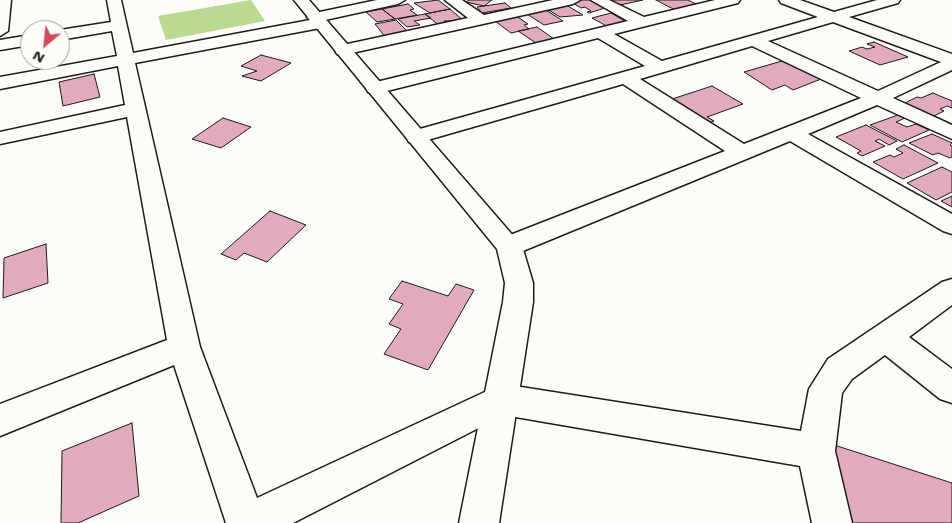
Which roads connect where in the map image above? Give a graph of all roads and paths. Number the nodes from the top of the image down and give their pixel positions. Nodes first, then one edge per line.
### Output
1 (4, 0) edge
2 (301, 0) edge
3 (398, 0) edge
4 (452, 0) edge
5 (573, 0) edge
6 (598, 0) edge
7 (733, 0) edge
8 (786, 0) edge
9 (893, 0) edge
10 (519, 12) junction
11 (117, 13) edge
12 (830, 18) junction
13 (318, 20) junction
14 (480, 20) junction
15 (535, 22) dead end
16 (642, 22) junction
17 (0, 24) edge
18 (70, 31) edge
19 (550, 31) dead end
20 (601, 32) junction
21 (753, 40) junction
22 (566, 41) junction
23 (20, 42) edge
24 (0, 45) edge
25 (343, 50) junction
26 (126, 60) junction
27 (659, 67) junction
28 (949, 67) edge
29 (625, 77) junction
30 (0, 84) edge
31 (375, 88) junction
32 (878, 98) junction
33 (136, 109) junction
34 (792, 133) junction
35 (952, 133) edge
36 (417, 137) junction
37 (0, 138) edge
38 (743, 153) junction
39 (952, 226) edge
40 (509, 246) junction
41 (952, 290) edge
42 (886, 338) junction
43 (184, 347) junction
44 (952, 388) edge
45 (502, 399) junction
46 (0, 420) edge
47 (816, 451) junction
48 (248, 523) edge
49 (479, 523) edge
50 (832, 523) edge

1 - 17 street
2 - 13 street
3 - 13 street
4 - 14 street
5 - 10 street
6 - 16 street
7 - 16 street
8 - 12 street
9 - 12 street
10 - 14 street
10 - 15 street
11 - 18 street
11 - 26 street
12 - 21 street
12 - 28 street
13 - 25 street
13 - 26 street
14 - 25 street
16 - 20 street
19 - 22 street
20 - 22 street
20 - 27 street
21 - 27 street
21 - 32 street
22 - 31 street
23 - 24 street
25 - 31 street
26 - 30 street
26 - 33 street
27 - 29 street
28 - 32 street
29 - 36 street
29 - 38 street
31 - 36 street
32 - 34 street
32 - 35 street
33 - 37 street
33 - 43 street
34 - 38 street
34 - 39 street
36 - 40 street
38 - 40 street
40 - 45 street
41 - 42 street
42 - 44 street
42 - 47 street
43 - 46 street
43 - 48 street
45 - 47 street
45 - 48 street
45 - 49 street
47 - 50 street

